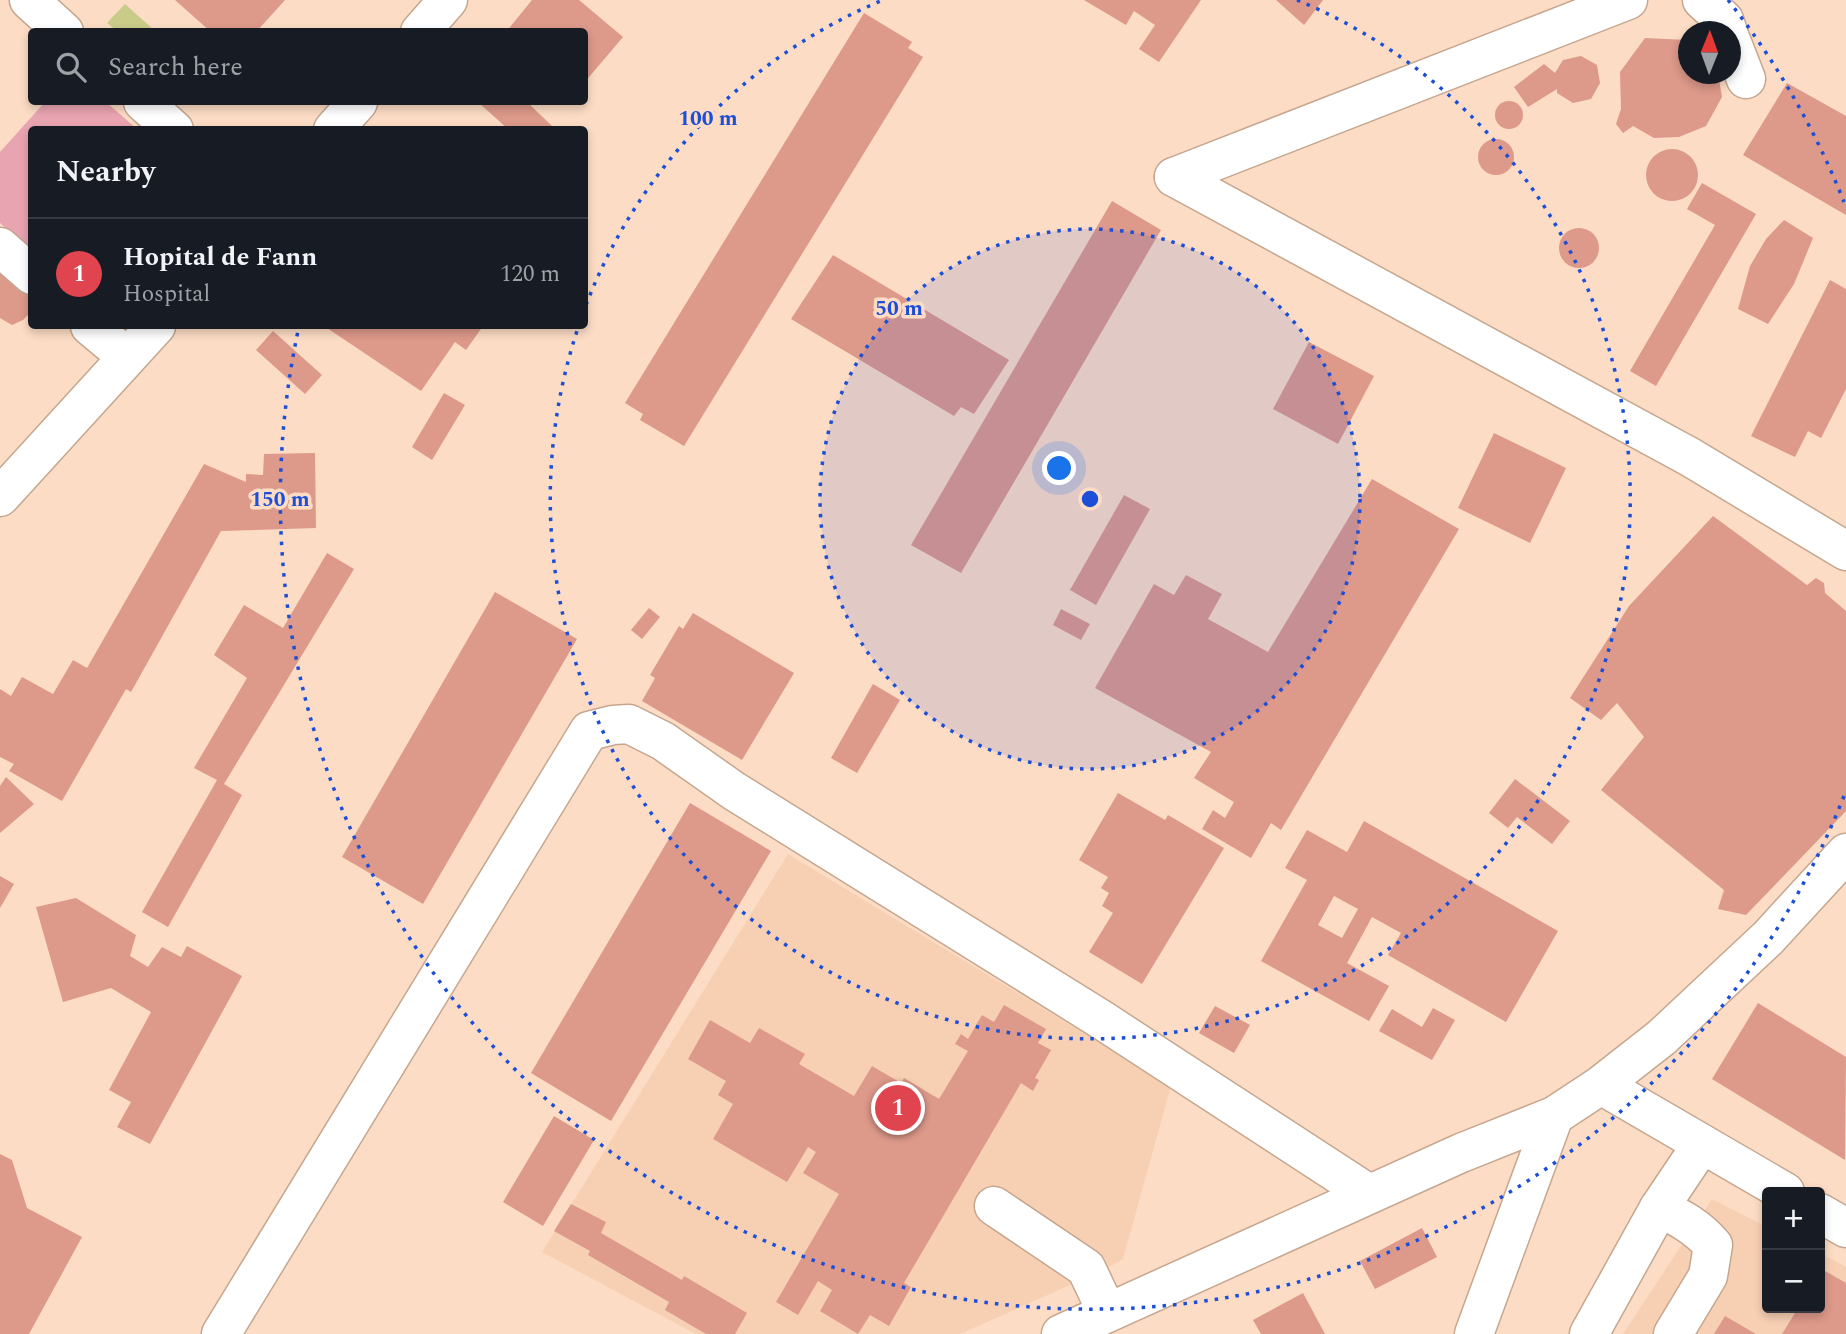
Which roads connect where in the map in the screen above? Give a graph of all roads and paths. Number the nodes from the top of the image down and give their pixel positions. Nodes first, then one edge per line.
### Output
1 (29, 0) edge
2 (448, 0) edge
3 (1628, 0) edge
4 (1702, 0) edge
5 (1724, 21) edge
6 (60, 28) edge
7 (424, 28) edge
8 (1741, 65) edge
9 (1746, 79) dead end
10 (145, 105) edge
11 (355, 105) edge
12 (169, 126) edge
13 (337, 126) edge
14 (0, 247) edge
15 (28, 272) edge
16 (94, 329) edge
17 (153, 329) edge
18 (127, 357) junction
19 (0, 497) edge
20 (1846, 551) edge
21 (1846, 853) edge
22 (1601, 1086) junction
23 (1554, 1116) junction
24 (1702, 1144) junction
25 (1776, 1187) edge
26 (1369, 1194) junction
27 (995, 1206) dead end
28 (1659, 1208) junction
29 (1825, 1216) edge
30 (1846, 1228) edge
31 (1107, 1312) junction
32 (221, 1334) edge
33 (1061, 1334) edge
34 (1474, 1334) edge
35 (1589, 1334) edge
36 (1674, 1334) edge

1 - 6 street
2 - 7 street
3 - 20 street
4 - 5 street
8 - 9 street
10 - 12 street
11 - 13 street
14 - 15 street
16 - 18 street
17 - 18 street
18 - 19 street
21 - 22 street
22 - 23 street
22 - 24 street
23 - 26 street
23 - 34 street
24 - 25 street
24 - 28 street
26 - 31 street
26 - 32 street
27 - 31 street
28 - 35 street
28 - 36 street
29 - 30 street
31 - 33 street

